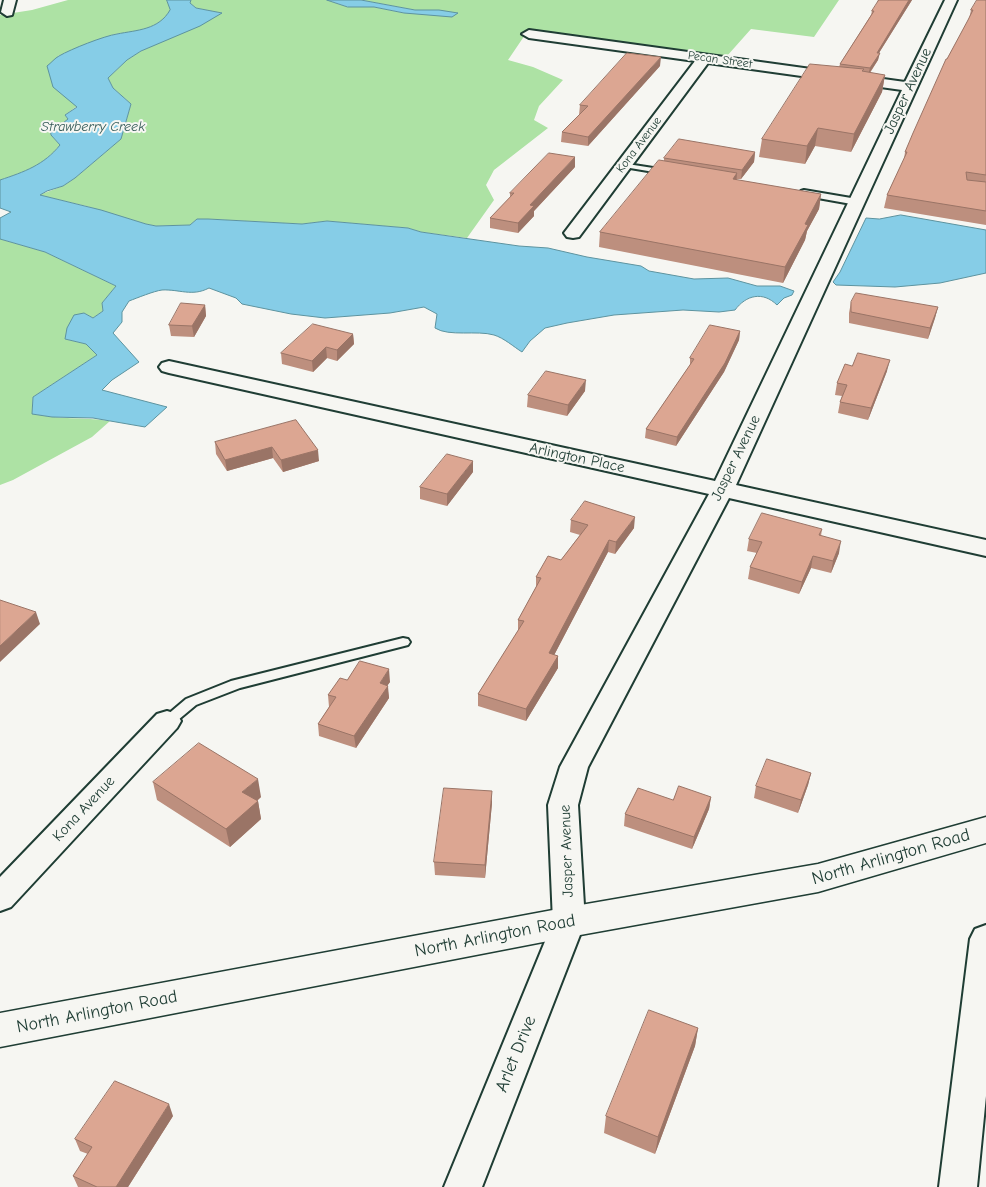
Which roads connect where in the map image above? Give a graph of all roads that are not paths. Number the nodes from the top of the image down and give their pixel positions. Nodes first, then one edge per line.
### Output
1 (951, 0) edge
2 (529, 34) dead end
3 (705, 57) junction
4 (910, 87) junction
5 (624, 166) junction
6 (672, 173) edge
7 (798, 192) edge
8 (857, 202) junction
9 (573, 233) dead end
10 (169, 367) dead end
11 (722, 490) junction
12 (986, 548) edge
13 (403, 642) dead end
14 (167, 721) joint
15 (986, 830) edge
16 (0, 898) edge
17 (569, 922) junction
18 (986, 939) edge
19 (0, 1030) edge
20 (463, 1187) edge
21 (958, 1187) edge

1 - 4 street, Jasper Avenue
2 - 3 street, Pecan Street
3 - 4 street, Pecan Street
3 - 5 street, Kona Avenue
4 - 8 street, Jasper Avenue
5 - 6 lane
5 - 9 street, Kona Avenue
7 - 8 lane
8 - 11 street, Jasper Avenue
10 - 11 street, Arlington Place
11 - 12 street, Arlington Place
11 - 17 street, Jasper Avenue
13 - 14 lane
14 - 16 street, Kona Avenue
15 - 17 main road, North Arlington Road
17 - 19 main road, North Arlington Road
17 - 20 street, Arlet Drive
18 - 21 street

